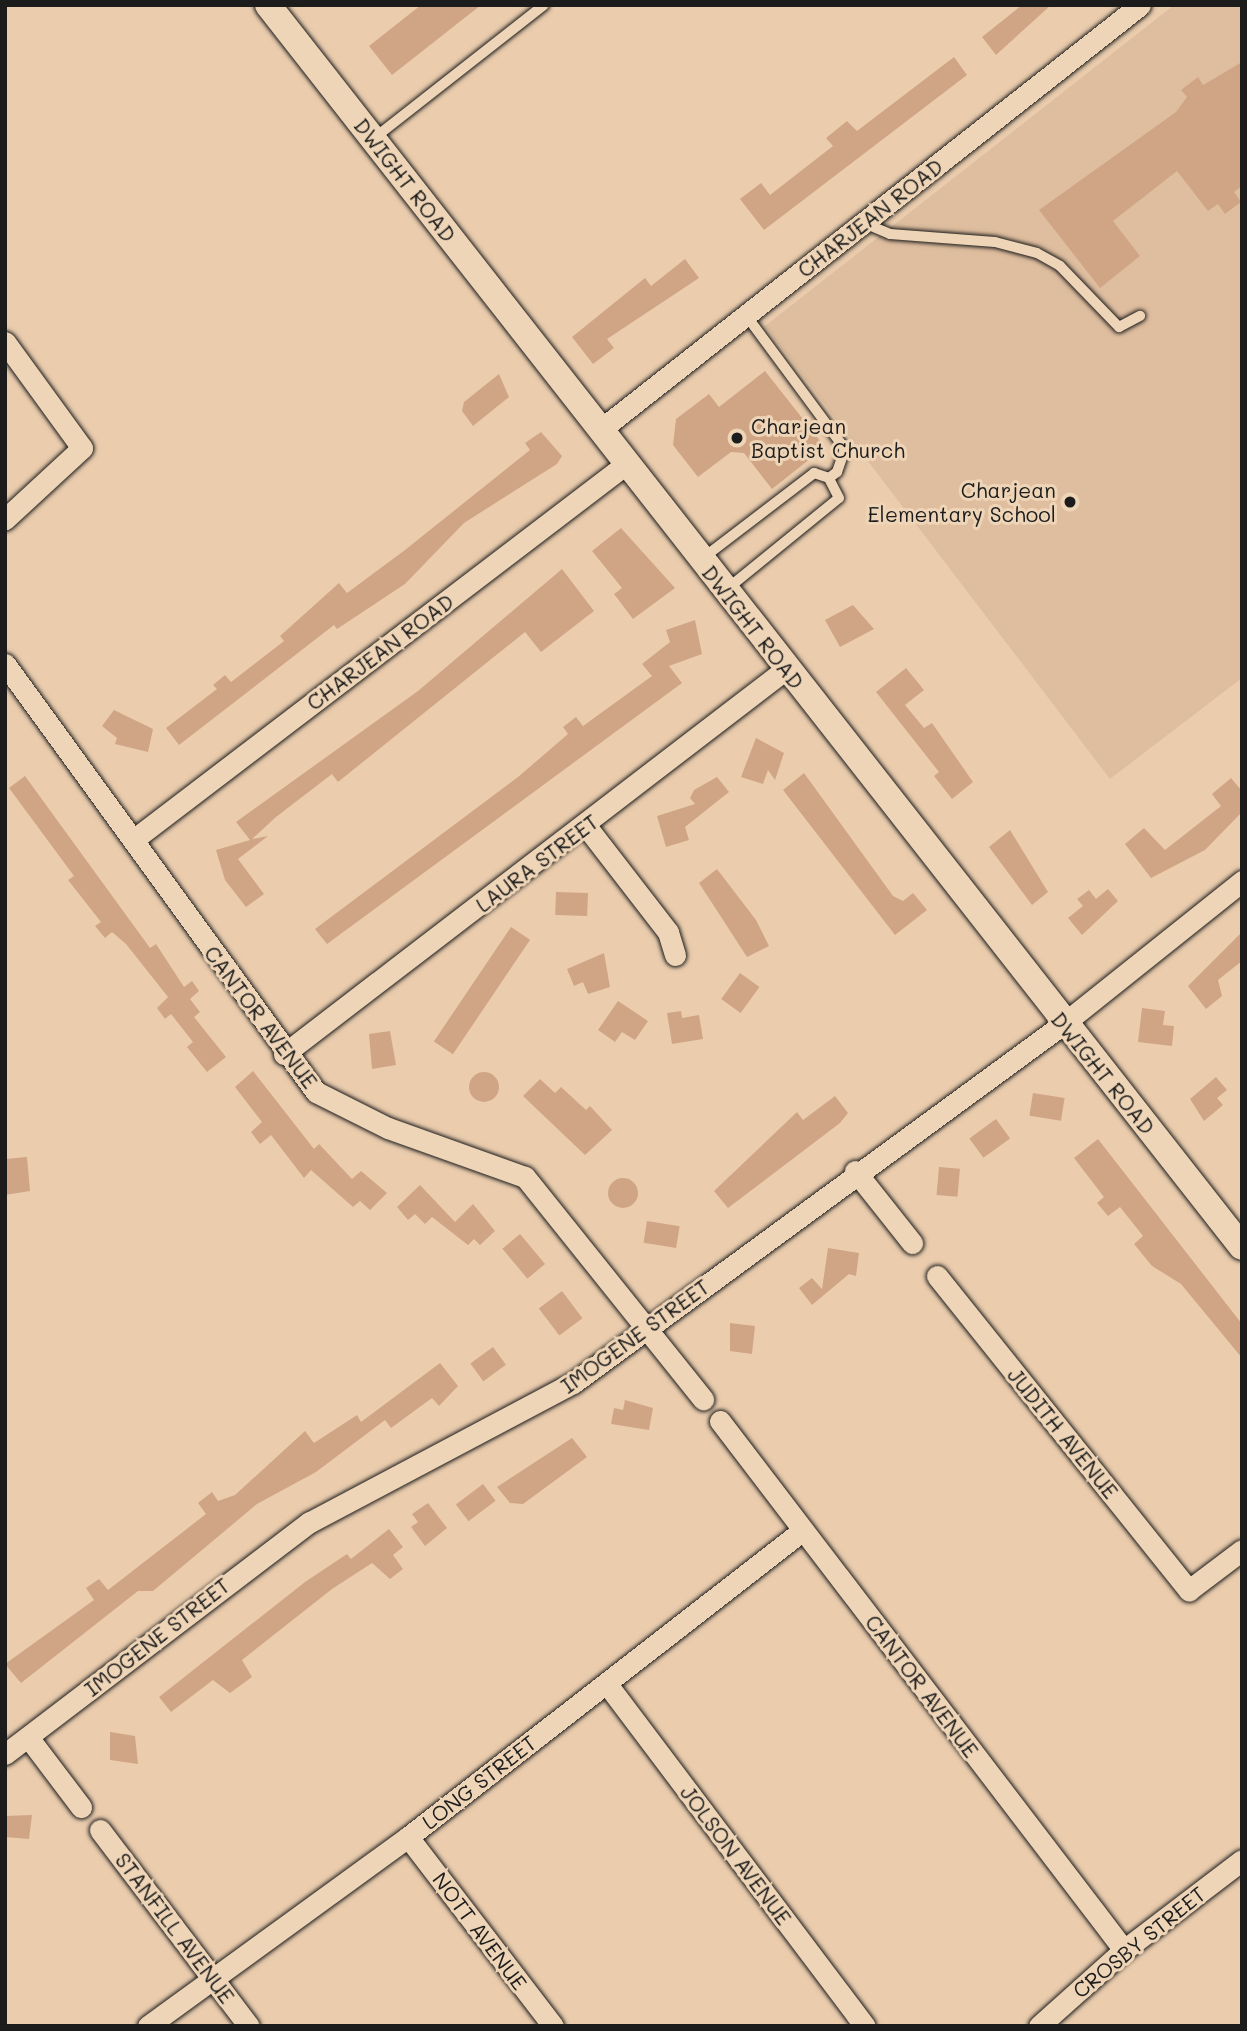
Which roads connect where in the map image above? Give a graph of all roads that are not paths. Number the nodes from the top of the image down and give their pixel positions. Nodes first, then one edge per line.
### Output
1 (268, 5) edge
2 (544, 5) edge
3 (1140, 5) edge
4 (373, 139) junction
5 (864, 223) junction
6 (746, 316) junction
7 (1140, 316) dead end
8 (5, 342) edge
9 (600, 430) junction
10 (626, 464) junction
11 (829, 478) junction
12 (5, 519) edge
13 (701, 560) junction
14 (724, 591) junction
15 (5, 664) edge
16 (786, 669) junction
17 (586, 826) junction
18 (133, 840) junction
19 (1242, 881) edge
20 (675, 954) dead end
21 (1063, 1024) junction
22 (284, 1054) junction
23 (855, 1171) junction
24 (912, 1243) dead end
25 (1242, 1247) edge
26 (937, 1276) dead end
27 (649, 1328) junction
28 (703, 1399) dead end
29 (720, 1421) dead end
30 (803, 1530) junction
31 (1242, 1550) edge
32 (607, 1684) junction
33 (28, 1737) junction
34 (5, 1754) edge
35 (81, 1807) dead end
36 (100, 1830) dead end
37 (408, 1837) junction
38 (1242, 1860) edge
39 (1124, 1950) junction
40 (213, 1978) junction
41 (148, 2026) edge
42 (249, 2026) edge
43 (553, 2026) edge
44 (865, 2026) edge
45 (1039, 2026) edge

1 - 4 street, DWIGHT ROAD
2 - 4 lane
3 - 5 street, CHARJEAN ROAD
4 - 9 street, DWIGHT ROAD
5 - 6 street, CHARJEAN ROAD
5 - 7 lane
6 - 9 street, CHARJEAN ROAD
6 - 11 lane
8 - 12 street
9 - 10 street, DWIGHT ROAD
10 - 13 street, DWIGHT ROAD
10 - 18 street, CHARJEAN ROAD
11 - 13 lane
11 - 14 lane
13 - 14 street, DWIGHT ROAD
14 - 16 street, DWIGHT ROAD
15 - 18 street, CANTOR AVENUE
16 - 17 street, LAURA STREET
16 - 21 street, DWIGHT ROAD
17 - 20 street
17 - 22 street, LAURA STREET
18 - 22 street, CANTOR AVENUE
19 - 21 street, IMOGENE STREET
21 - 23 street, IMOGENE STREET
21 - 25 street, DWIGHT ROAD
22 - 27 street, CANTOR AVENUE
23 - 24 street
23 - 27 street, IMOGENE STREET
26 - 31 street, JUDITH AVENUE
27 - 28 street, CANTOR AVENUE
27 - 33 street, IMOGENE STREET
29 - 30 street, CANTOR AVENUE
30 - 32 street, LONG STREET
30 - 39 street, CANTOR AVENUE
32 - 37 street, LONG STREET
32 - 44 street, JOLSON AVENUE
33 - 34 street, IMOGENE STREET
33 - 35 street
36 - 40 street, STANFILL AVENUE
37 - 40 street, LONG STREET
37 - 43 street, NOTT AVENUE
38 - 39 street, CROSBY STREET
39 - 45 street, CROSBY STREET
40 - 41 street, LONG STREET
40 - 42 street, STANFILL AVENUE

